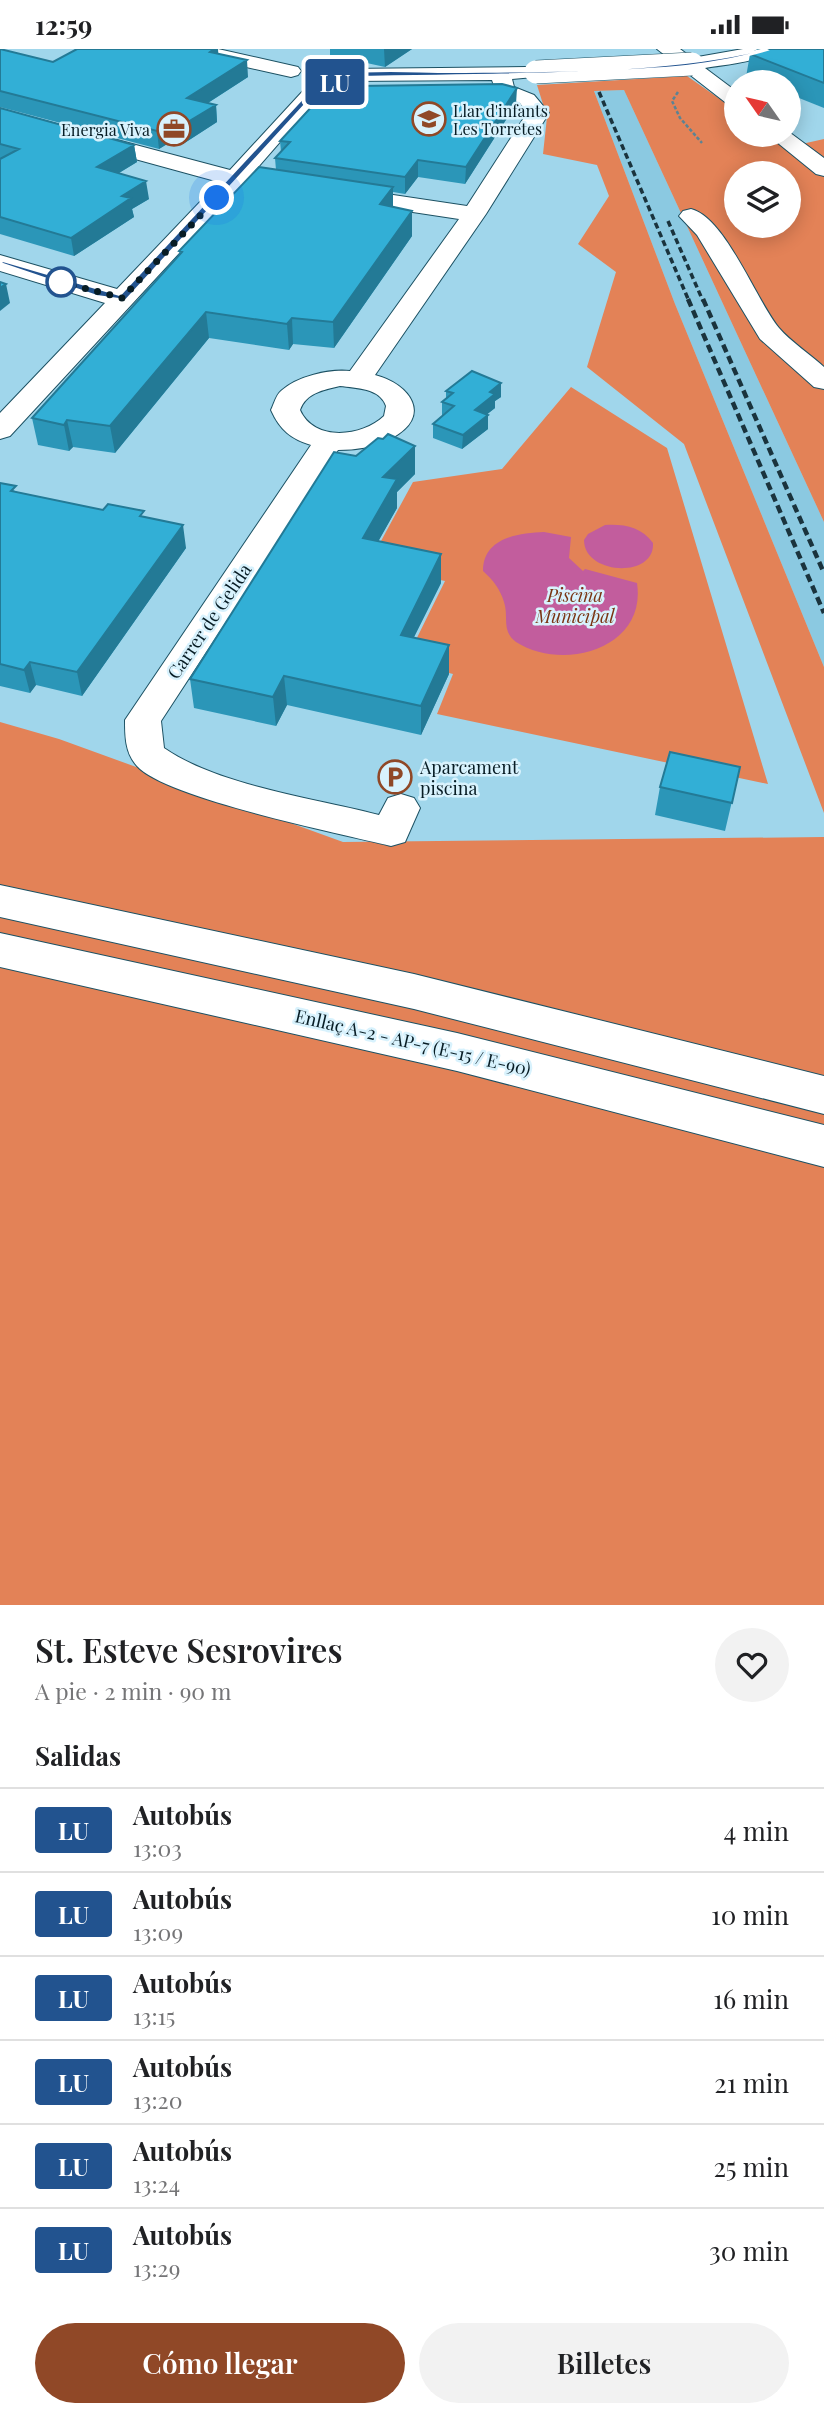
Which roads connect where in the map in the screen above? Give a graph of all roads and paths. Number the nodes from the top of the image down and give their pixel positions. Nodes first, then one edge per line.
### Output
1 (191, 49) edge
2 (240, 49) edge
3 (667, 49) edge
4 (764, 49) edge
5 (697, 69) junction
6 (306, 79) junction
7 (503, 82) junction
8 (724, 91) edge
9 (0, 115) edge
10 (702, 143) dead end
11 (795, 147) edge
12 (824, 169) edge
13 (225, 177) junction
14 (474, 214) junction
15 (691, 216) dead end
16 (0, 263) edge
17 (111, 296) junction
18 (358, 379) junction
19 (824, 381) edge
20 (0, 397) edge
21 (0, 430) edge
22 (329, 441) junction
23 (401, 808) dead end
24 (0, 901) edge
25 (0, 950) edge
26 (824, 1095) edge
27 (824, 1146) edge

1 - 6 main road
2 - 6 main road
3 - 5 main road
4 - 5 main road
5 - 7 main road, bridge
5 - 8 main road
5 - 10 path
6 - 7 main road
6 - 7 main road
6 - 13 main road
7 - 14 main road
9 - 13 main road
11 - 12 main road
13 - 14 main road
13 - 17 main road
14 - 18 main road
15 - 19 main road
16 - 17 main road
17 - 20 main road
17 - 21 main road
18 - 22 main road
18 - 22 main road
22 - 23 main road, Carrer de Gelida
24 - 26 main road
25 - 27 main road, Enllaç A-2 - AP-7 (E-15 / E-90)

